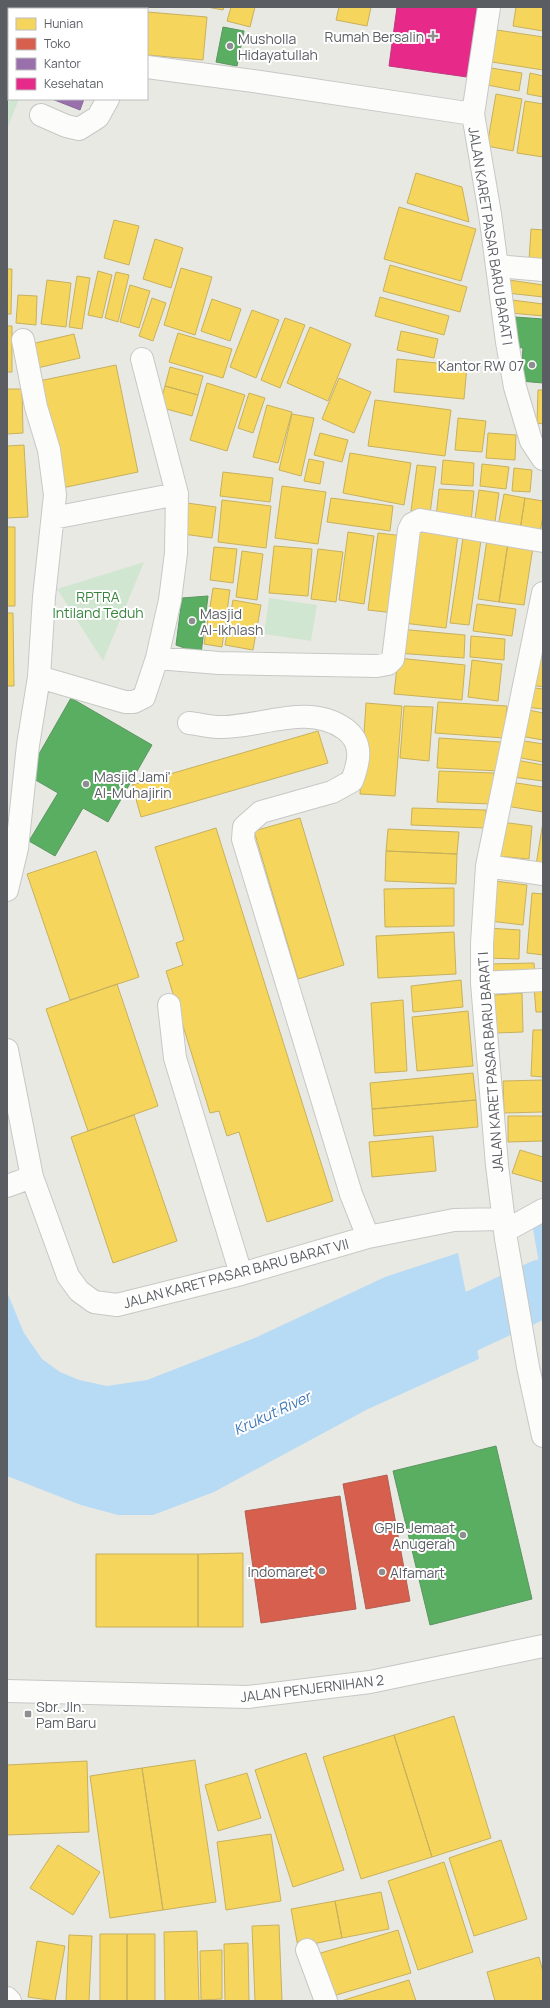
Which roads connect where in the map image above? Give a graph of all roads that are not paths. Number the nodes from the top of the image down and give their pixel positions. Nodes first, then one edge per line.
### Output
1 (489, 7) edge
2 (148, 66) edge
3 (107, 100) edge
4 (473, 114) junction
5 (41, 115) dead end
6 (497, 266) junction
7 (543, 270) edge
8 (23, 340) dead end
9 (142, 359) dead end
10 (543, 460) edge
11 (177, 494) junction
12 (53, 518) junction
13 (543, 540) edge
14 (543, 593) edge
15 (157, 658) junction
16 (39, 677) junction
17 (189, 723) dead end
18 (487, 866) junction
19 (543, 874) edge
20 (7, 890) edge
21 (543, 980) edge
22 (482, 983) junction
23 (168, 1005) dead end
24 (7, 1050) edge
25 (32, 1177) junction
26 (7, 1186) edge
27 (543, 1210) edge
28 (505, 1230) junction
29 (368, 1237) junction
30 (241, 1274) junction
31 (543, 1436) edge
32 (543, 1647) edge
33 (7, 1691) edge
34 (307, 1950) dead end
35 (7, 1998) edge
36 (10, 2001) edge
37 (326, 2001) edge

1 - 4 street, JALAN KARET PASAR BARU BARAT I
2 - 4 street
3 - 5 street
4 - 6 street, JALAN KARET PASAR BARU BARAT I
6 - 7 street
6 - 10 street, JALAN KARET PASAR BARU BARAT I
8 - 12 street
9 - 11 street
11 - 12 street
11 - 15 street
12 - 16 street
13 - 15 street
14 - 18 street, JALAN KARET PASAR BARU BARAT I
15 - 16 street
16 - 20 street
17 - 29 street
18 - 19 street
18 - 22 street, JALAN KARET PASAR BARU BARAT I
21 - 22 street
22 - 28 street, JALAN KARET PASAR BARU BARAT I
23 - 30 street
24 - 25 street, JALAN KARET PASAR BARU BARAT VII
25 - 26 street
25 - 30 street, JALAN KARET PASAR BARU BARAT VII
27 - 28 street
28 - 29 street, JALAN KARET PASAR BARU BARAT VII
28 - 31 street, JALAN KARET PASAR BARU BARAT I
29 - 30 street, JALAN KARET PASAR BARU BARAT VII
32 - 33 street, JALAN PENJERNIHAN 2
34 - 37 street
35 - 36 street

